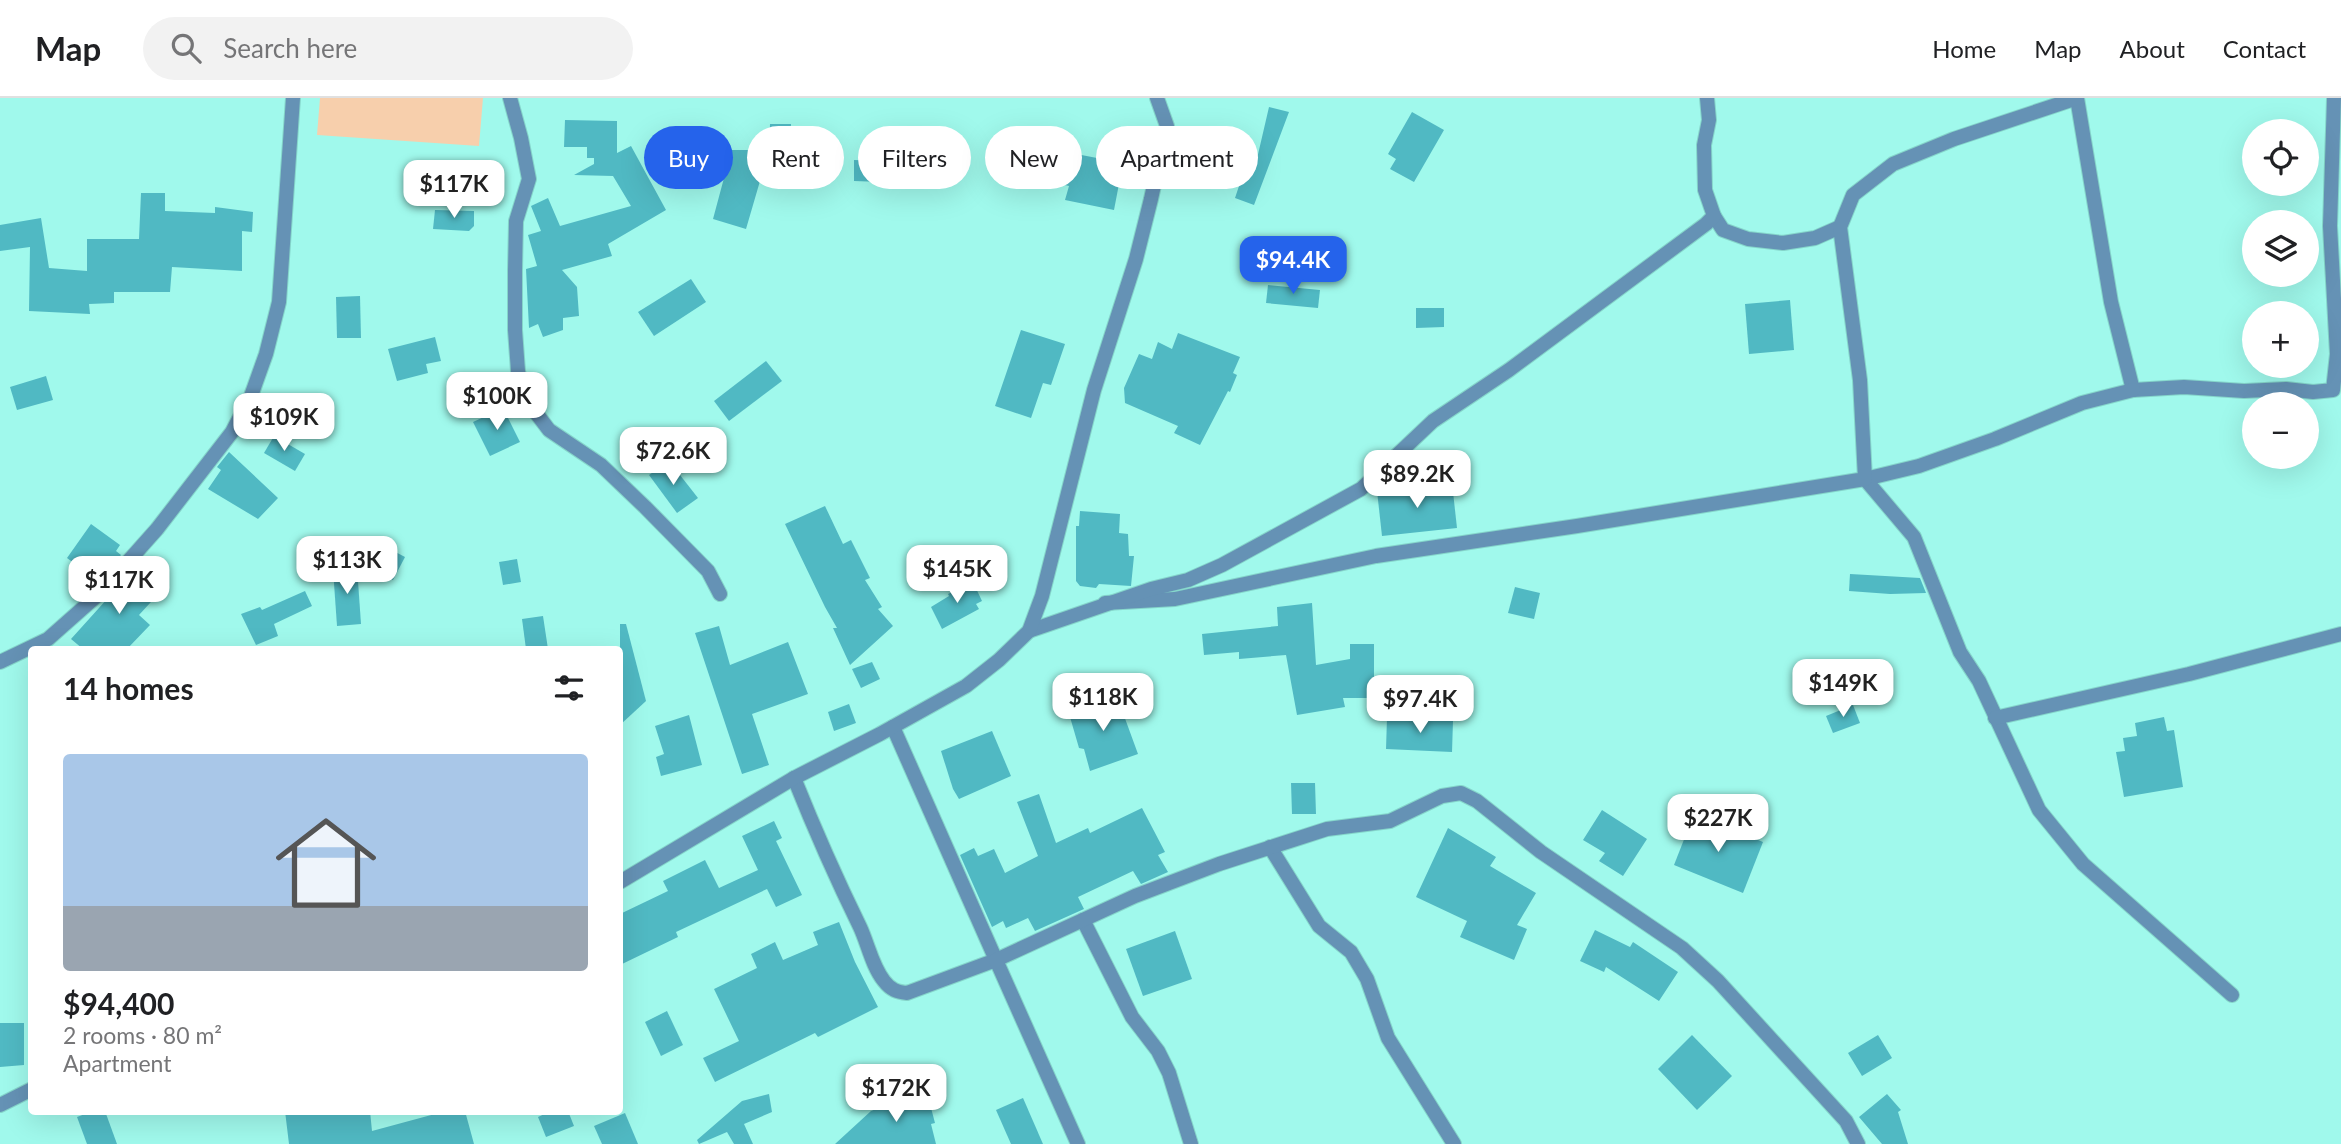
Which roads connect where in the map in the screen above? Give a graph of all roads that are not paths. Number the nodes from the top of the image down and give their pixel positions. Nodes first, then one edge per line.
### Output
1 (293, 98) edge
2 (510, 98) edge
3 (1157, 98) edge
4 (1706, 98) edge
5 (2077, 98) edge
6 (2334, 98) edge
7 (1714, 215) junction
8 (1840, 227) junction
9 (2133, 390) junction
10 (2337, 391) edge
11 (1865, 478) junction
12 (720, 594) dead end
13 (1105, 603) junction
14 (1028, 631) junction
15 (2341, 634) edge
16 (33, 646) edge
17 (28, 649) edge
18 (0, 662) edge
19 (1995, 718) junction
20 (893, 727) junction
21 (794, 778) junction
22 (1270, 847) junction
23 (623, 880) edge
24 (1083, 920) junction
25 (996, 960) junction
26 (2232, 995) dead end
27 (28, 1091) edge
28 (0, 1105) edge
29 (1078, 1144) edge
30 (1191, 1144) edge
31 (1454, 1144) edge
32 (1858, 1144) edge

1 - 16 street
2 - 12 street
3 - 14 street
4 - 7 street
5 - 8 street
5 - 9 street
6 - 10 street
7 - 8 street
7 - 13 street
8 - 11 street
9 - 10 street
9 - 11 street
11 - 13 street
11 - 19 street
13 - 14 street
14 - 20 street
15 - 19 street
17 - 18 street
19 - 26 street
20 - 21 street
20 - 25 street
21 - 23 street
21 - 25 street
22 - 24 street
22 - 31 street
22 - 32 street
24 - 25 street
24 - 30 street
25 - 29 street
27 - 28 street

